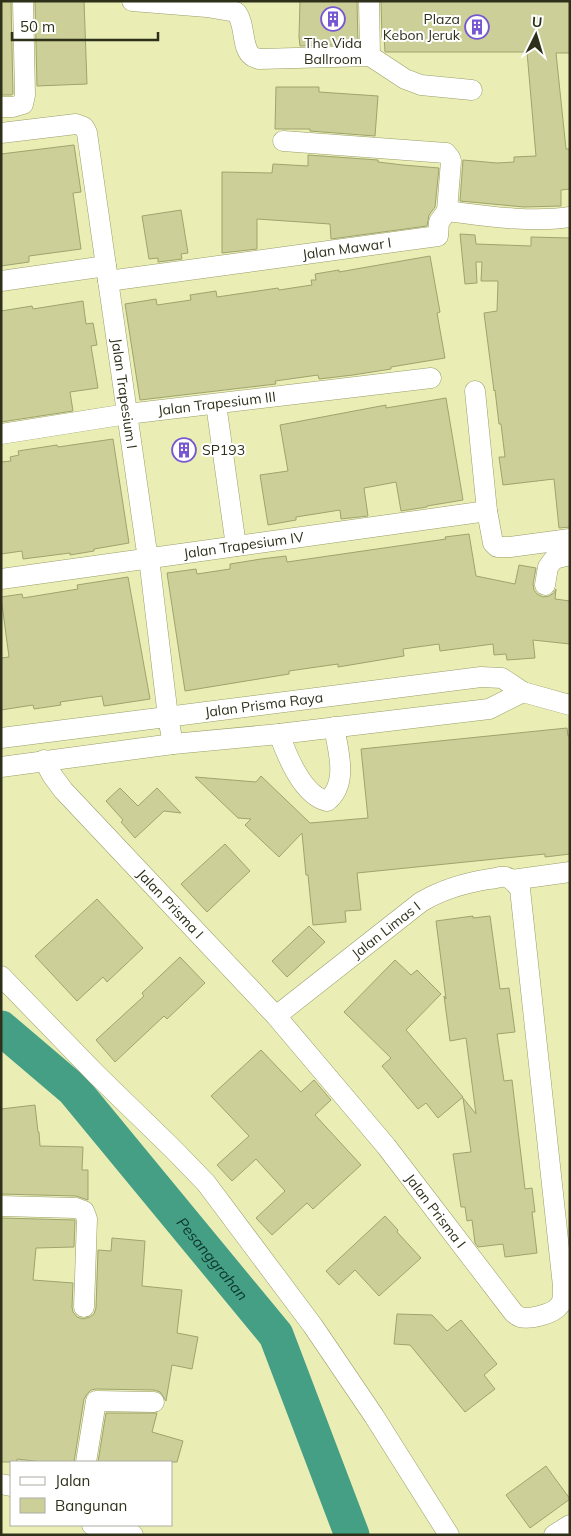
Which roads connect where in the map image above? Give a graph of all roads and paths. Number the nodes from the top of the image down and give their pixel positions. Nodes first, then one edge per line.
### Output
1 (23, 1) edge
2 (132, 1) edge
3 (369, 1) edge
4 (370, 56) junction
5 (472, 90) dead end
6 (1, 108) edge
7 (1, 133) edge
8 (283, 141) dead end
9 (447, 211) junction
10 (570, 217) edge
11 (107, 274) junction
12 (1, 281) edge
13 (432, 378) dead end
14 (475, 392) dead end
15 (216, 404) junction
16 (127, 414) junction
17 (1, 434) edge
18 (486, 511) junction
19 (570, 539) edge
20 (236, 546) junction
21 (570, 555) edge
22 (149, 558) junction
23 (1, 579) edge
24 (545, 585) dead end
25 (523, 692) junction
26 (570, 705) edge
27 (168, 717) junction
28 (334, 727) junction
29 (279, 734) junction
30 (1, 738) edge
31 (173, 744) junction
32 (44, 760) junction
33 (1, 767) edge
34 (570, 872) edge
35 (516, 885) junction
36 (1, 976) edge
37 (276, 1016) junction
38 (1, 1206) edge
39 (84, 1307) dead end
40 (154, 1402) dead end
41 (86, 1461) edge
42 (570, 1525) edge
43 (96, 1526) edge
44 (133, 1535) edge
45 (450, 1535) edge
46 (554, 1535) edge

1 - 6 street
2 - 4 street
3 - 4 street
4 - 5 street
7 - 11 street, Jalan Trapesium I
8 - 9 street
9 - 10 street
9 - 11 street, Jalan Mawar I
11 - 12 street
11 - 16 street, Jalan Trapesium I
13 - 15 street, Jalan Trapesium III
14 - 18 street
15 - 16 street, Jalan Trapesium III
15 - 20 street
16 - 17 street, Jalan Trapesium III
16 - 22 street, Jalan Trapesium I
18 - 19 street
18 - 20 street, Jalan Trapesium IV
20 - 22 street, Jalan Trapesium IV
21 - 24 street
22 - 23 street, Jalan Trapesium IV
22 - 27 street, Jalan Trapesium I
25 - 26 street, Jalan Prisma Raya
25 - 27 street, Jalan Prisma Raya
25 - 28 street, Jalan Prisma Raya
27 - 30 street, Jalan Prisma Raya
27 - 31 street, Jalan Trapesium I
28 - 29 street, Jalan Prisma Raya
28 - 29 street
29 - 31 street, Jalan Prisma Raya
31 - 32 street, Jalan Prisma Raya
32 - 33 street, Jalan Prisma Raya
32 - 37 street, Jalan Prisma I
34 - 35 street, Jalan Limas I
35 - 37 street, Jalan Limas I
35 - 37 street, Jalan Prisma I
36 - 45 street
38 - 39 street
40 - 41 street
42 - 46 street
43 - 44 street

